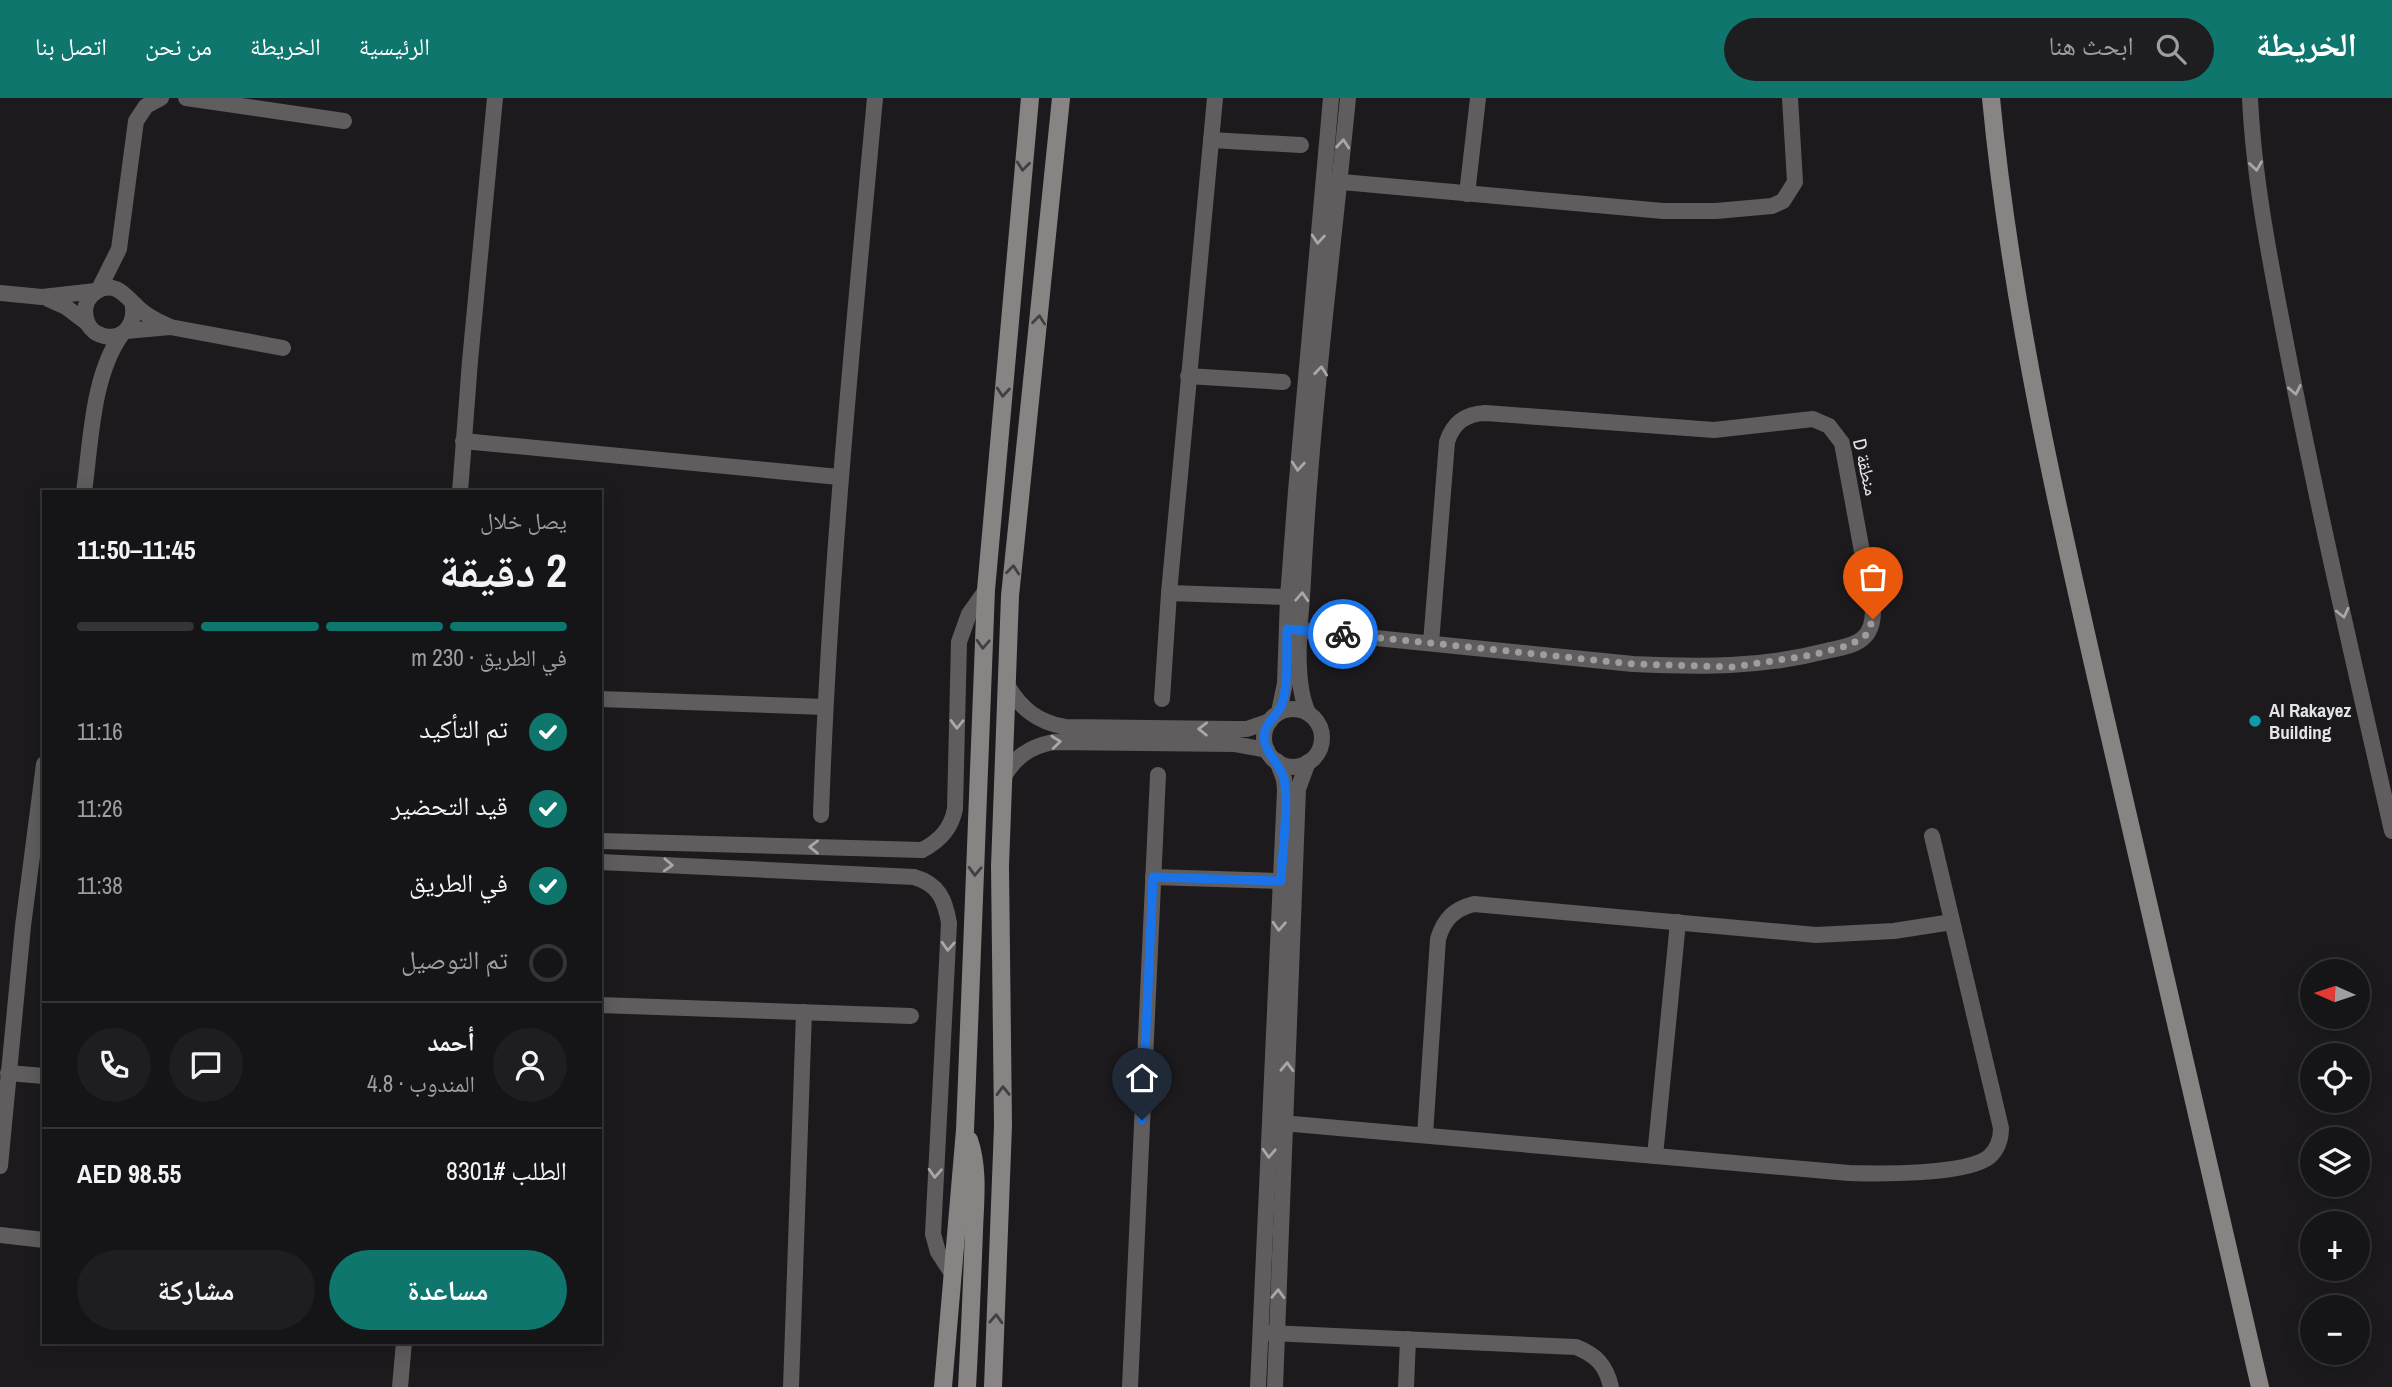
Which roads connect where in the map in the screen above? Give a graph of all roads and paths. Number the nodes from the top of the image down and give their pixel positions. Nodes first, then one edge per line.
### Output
1 (161, 98) edge
2 (186, 98) edge
3 (495, 98) edge
4 (875, 98) edge
5 (1030, 98) edge
6 (1061, 98) edge
7 (1215, 98) edge
8 (1331, 98) edge
9 (1348, 98) edge
10 (1478, 98) edge
11 (1790, 98) edge
12 (1991, 98) edge
13 (2250, 98) edge
14 (344, 121) dead end
15 (1211, 140) junction
16 (1301, 145) dead end
17 (1332, 181) junction
18 (1467, 194) junction
19 (119, 249) junction
20 (97, 290) junction
21 (0, 293) edge
22 (42, 297) junction
23 (129, 298) junction
24 (87, 324) junction
25 (170, 327) junction
26 (124, 332) junction
27 (284, 348) dead end
28 (101, 376) junction
29 (1188, 376) junction
30 (1283, 382) dead end
31 (463, 441) junction
32 (839, 477) junction
33 (84, 490) edge
34 (460, 490) edge
35 (986, 590) junction
36 (1169, 593) junction
37 (1288, 597) junction
38 (1294, 630) junction
39 (1430, 643) junction
40 (1006, 683) junction
41 (602, 699) edge
42 (1162, 699) dead end
43 (825, 707) junction
44 (1308, 713) junction
45 (1274, 717) junction
46 (1272, 756) junction
47 (1308, 762) junction
48 (1158, 775) dead end
49 (1003, 778) junction
50 (42, 787) edge
51 (821, 815) dead end
52 (2392, 831) edge
53 (1932, 836) dead end
54 (602, 841) edge
55 (844, 848) junction
56 (602, 862) edge
57 (843, 874) junction
58 (1153, 877) junction
59 (1281, 881) junction
60 (1678, 922) junction
61 (1952, 922) junction
62 (602, 1004) edge
63 (804, 1012) junction
64 (911, 1016) dead end
65 (8, 1073) junction
66 (42, 1076) edge
67 (1277, 1122) junction
68 (965, 1130) junction
69 (1425, 1135) junction
70 (1655, 1156) junction
71 (0, 1166) edge
72 (0, 1235) edge
73 (42, 1240) edge
74 (953, 1275) junction
75 (1269, 1333) junction
76 (1408, 1339) junction
77 (404, 1344) edge
78 (400, 1387) edge
79 (791, 1387) edge
80 (943, 1387) edge
81 (967, 1387) edge
82 (993, 1387) edge
83 (1130, 1387) edge
84 (1258, 1387) edge
85 (1275, 1387) edge
86 (1406, 1387) edge
87 (1611, 1387) edge
88 (2260, 1387) edge

1 - 19 street
2 - 14 street
3 - 31 street
4 - 32 street
5 -> 35 street
40 -> 6 street
7 - 15 street
8 - 17 street
17 -> 9 street
10 - 18 street
11 - 18 street
12 - 88 street
13 -> 52 street
15 - 16 street
15 - 29 street
17 - 18 street
17 -> 37 street
38 -> 17 street
19 - 20 street
19 - 23 street
20 - 22 street
20 - 23 street
20 - 24 street
21 - 22 street
22 - 24 street
23 - 25 street
23 - 26 street
24 - 26 street
24 - 28 street
25 - 26 street
25 - 27 street
26 - 28 street
28 - 33 street
29 - 30 street
29 - 36 street
31 - 32 street
31 - 34 street
32 - 43 street
35 -> 55 street
35 -> 68 street
36 - 37 street
36 - 42 street
37 - 38 street
38 - 39 street, D منطقة
38 - 44 street
38 - 45 street
39 - 39 street, D منطقة
45 -> 40 street
40 - 49 street
41 - 43 street
43 - 51 street
44 - 45 street
44 - 47 street
45 - 46 street
46 - 47 street
49 -> 46 street
46 - 59 street
67 -> 47 street
48 - 58 street
82 -> 49 street
50 - 65 street
53 - 61 street
55 -> 54 street
55 - 57 street
56 -> 57 street
57 -> 74 street
58 - 59 street
58 - 83 street
59 -> 67 street
60 - 61 street
60 - 69 street
60 - 70 street
61 - 70 street
62 - 63 street
63 - 64 street
63 - 79 street
65 - 66 street
65 - 71 street
67 - 69 street
67 - 75 street
68 - 74 street
68 - 81 street
69 - 70 street
72 - 73 street
74 - 80 street
75 - 76 street
75 - 84 street
75 - 85 street
76 - 86 street
76 - 87 street
77 - 78 street

